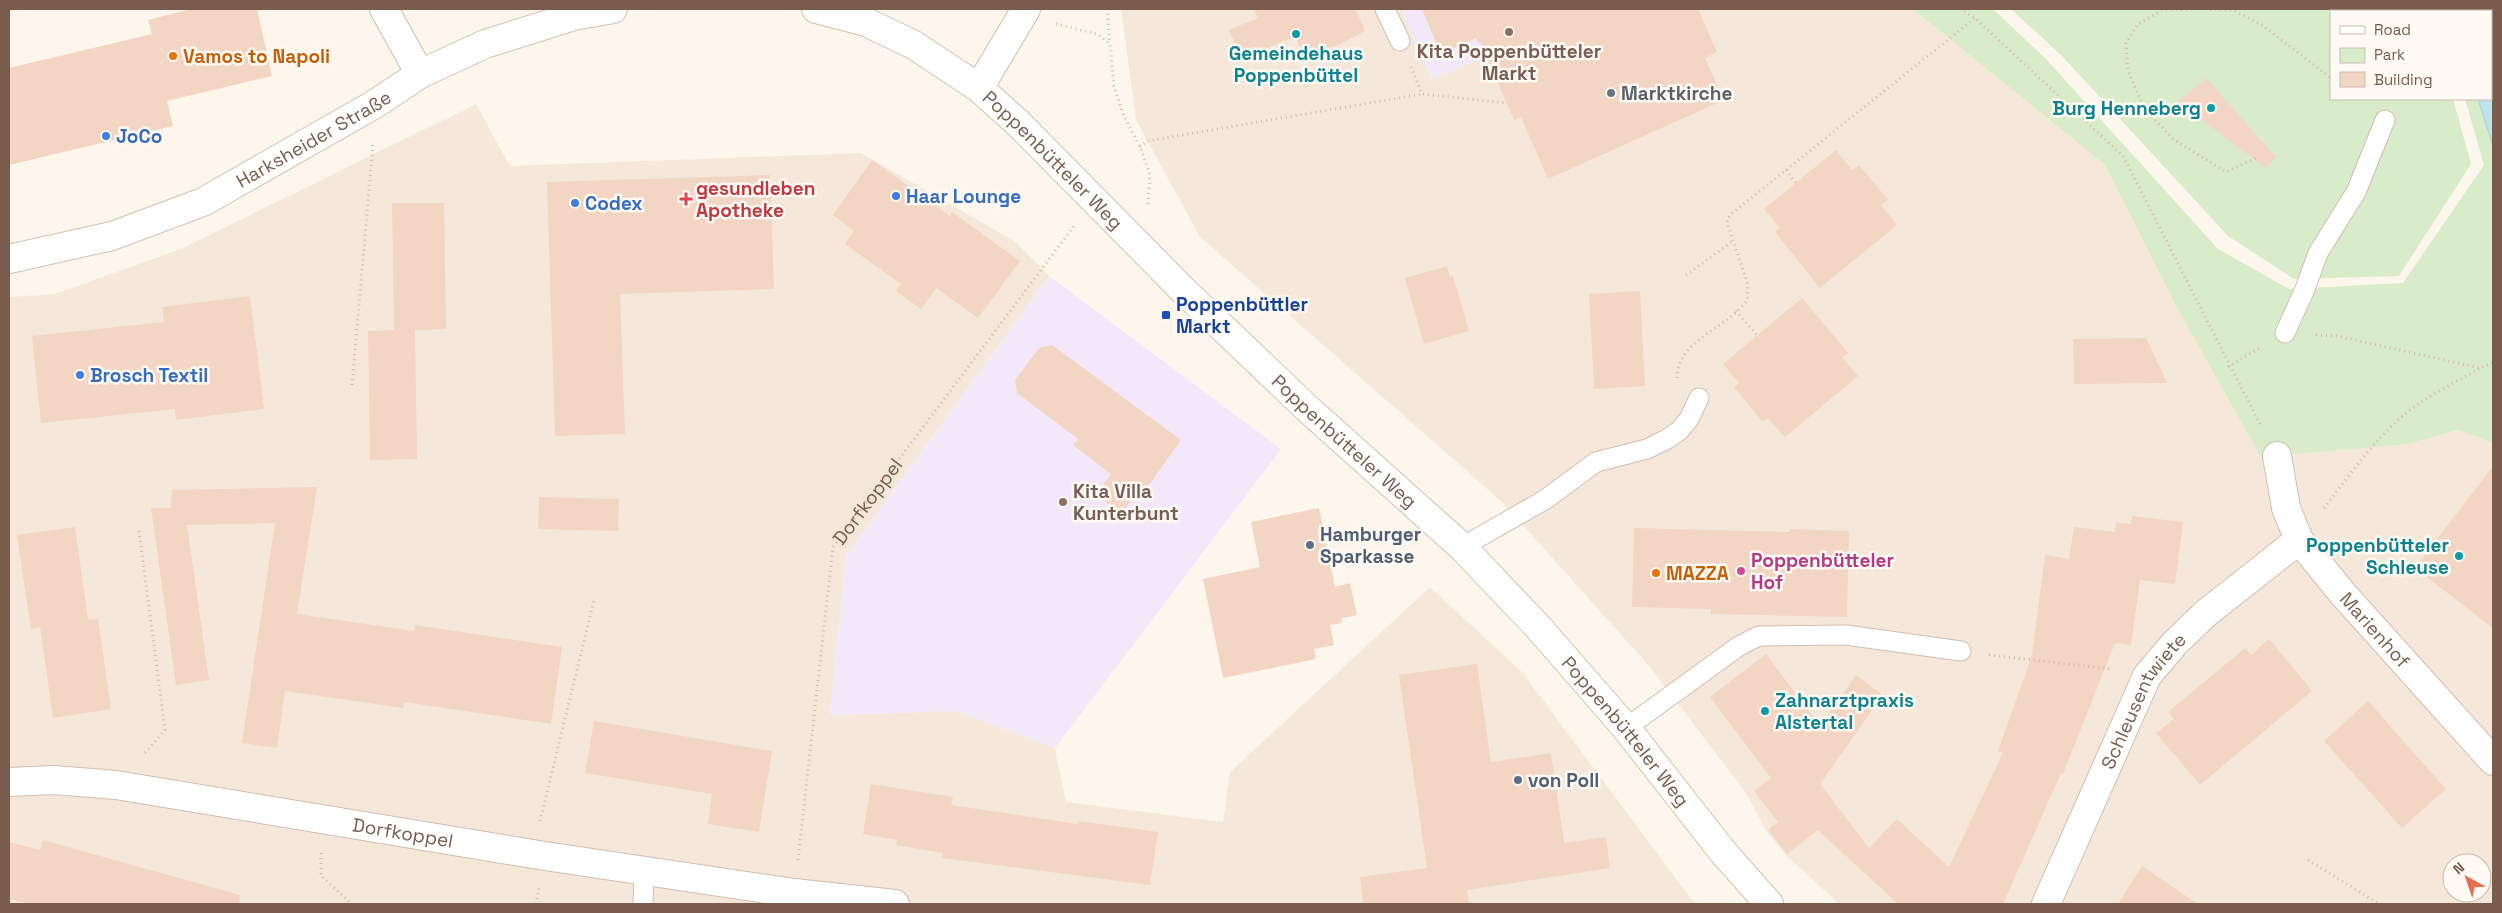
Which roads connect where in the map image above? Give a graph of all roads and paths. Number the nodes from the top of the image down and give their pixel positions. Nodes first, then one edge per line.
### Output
1 (384, 9) edge
2 (613, 9) edge
3 (816, 9) edge
4 (1026, 9) edge
5 (1107, 9) edge
6 (1385, 9) edge
7 (1960, 9) edge
8 (2197, 9) edge
9 (2205, 9) edge
10 (1975, 18) junction
11 (1400, 41) joint
12 (1110, 44) junction
13 (420, 74) junction
14 (2330, 77) edge
15 (980, 88) junction
16 (1422, 94) junction
17 (1506, 103) dead end
18 (375, 104) junction
19 (2384, 120) dead end
20 (1140, 147) junction
21 (2256, 158) dead end
22 (1786, 170) junction
23 (1796, 183) dead end
24 (1094, 200) junction
25 (1734, 240) junction
26 (1144, 252) junction
27 (9, 259) edge
28 (1686, 275) dead end
29 (1736, 311) junction
30 (2285, 333) junction
31 (1757, 335) dead end
32 (2493, 364) edge
33 (2228, 367) junction
34 (2480, 368) junction
35 (352, 385) dead end
36 (1677, 385) dead end
37 (1698, 398) dead end
38 (2277, 456) joint
39 (139, 531) dead end
40 (2299, 540) junction
41 (1462, 547) junction
42 (594, 600) dead end
43 (1960, 651) dead end
44 (2016, 659) dead end
45 (2112, 669) dead end
46 (1626, 728) junction
47 (2493, 761) edge
48 (9, 782) edge
49 (116, 785) junction
50 (320, 820) junction
51 (532, 853) junction
52 (2308, 860) dead end
53 (644, 871) junction
54 (794, 893) junction
55 (352, 904) edge
56 (643, 904) edge
57 (895, 904) edge
58 (1768, 904) edge
59 (2046, 904) edge
60 (2379, 904) edge

1 - 13 main road
2 - 13 main road, Harksheider Straße
3 - 15 main road
4 - 12 path
4 - 15 main road
5 - 12 path
6 - 11 lane
7 - 10 path
8 - 21 path
9 - 14 path
10 - 22 path
10 - 33 path
11 - 16 path
12 - 20 path
13 - 18 main road, Harksheider Straße
15 - 24 main road, Poppenbütteler Weg
16 - 17 path
16 - 20 path
18 - 27 main road, Harksheider Straße
18 - 35 path
19 - 30 lane
20 - 26 path
22 - 23 path
22 - 25 path
24 - 26 main road, Poppenbütteler Weg
24 - 54 path, Dorfkoppel
25 - 28 path
25 - 29 path
26 - 41 main road, Poppenbütteler Weg
29 - 31 path
29 - 36 path
30 - 33 path
30 - 34 path
32 - 34 path
33 - 38 path
34 - 40 path
37 - 41 lane
38 - 40 main road, Marienhof
39 - 49 path
40 - 47 main road, Marienhof
40 - 59 main road, Schleusentwiete
41 - 46 main road, Poppenbütteler Weg
42 - 51 path
43 - 46 lane
44 - 45 path
46 - 58 main road, Poppenbütteler Weg
48 - 49 main road, Dorfkoppel
49 - 50 main road, Dorfkoppel
50 - 51 main road, Dorfkoppel
50 - 55 path
51 - 53 main road, Dorfkoppel
52 - 60 path
53 - 54 main road, Dorfkoppel
53 - 56 lane
54 - 57 main road, Dorfkoppel

